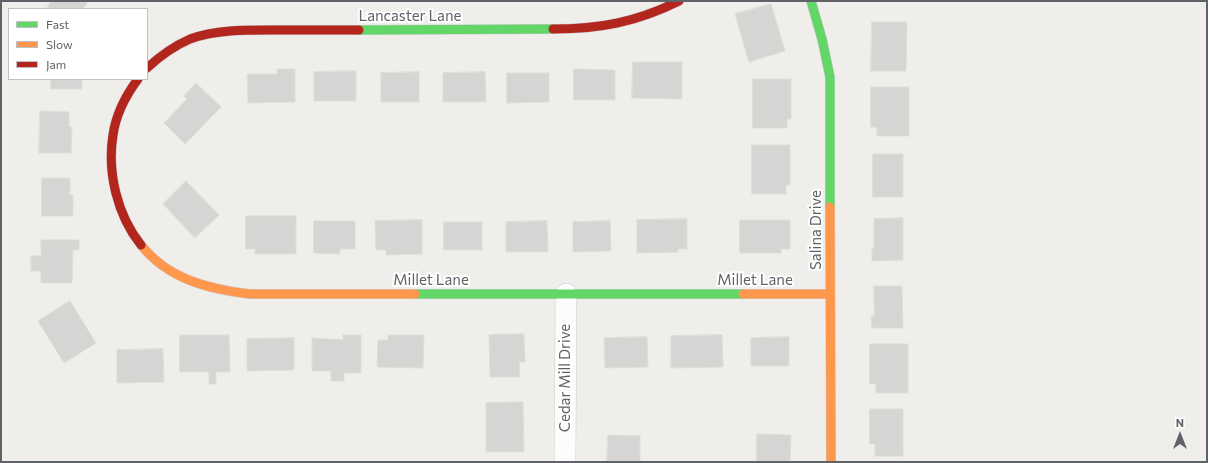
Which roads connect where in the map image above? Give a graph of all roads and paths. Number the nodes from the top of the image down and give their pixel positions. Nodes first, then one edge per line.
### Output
1 (680, 1) edge
2 (811, 1) edge
3 (148, 67) edge
4 (137, 80) edge
5 (566, 294) junction
6 (830, 294) junction
7 (565, 462) edge
8 (831, 462) edge

1 - 3 street, Lancaster Lane
2 - 6 street, Salina Drive
4 - 5 street, Millet Lane
5 - 6 street, Millet Lane
5 - 7 street, Cedar Mill Drive
6 - 8 street, Salina Drive

